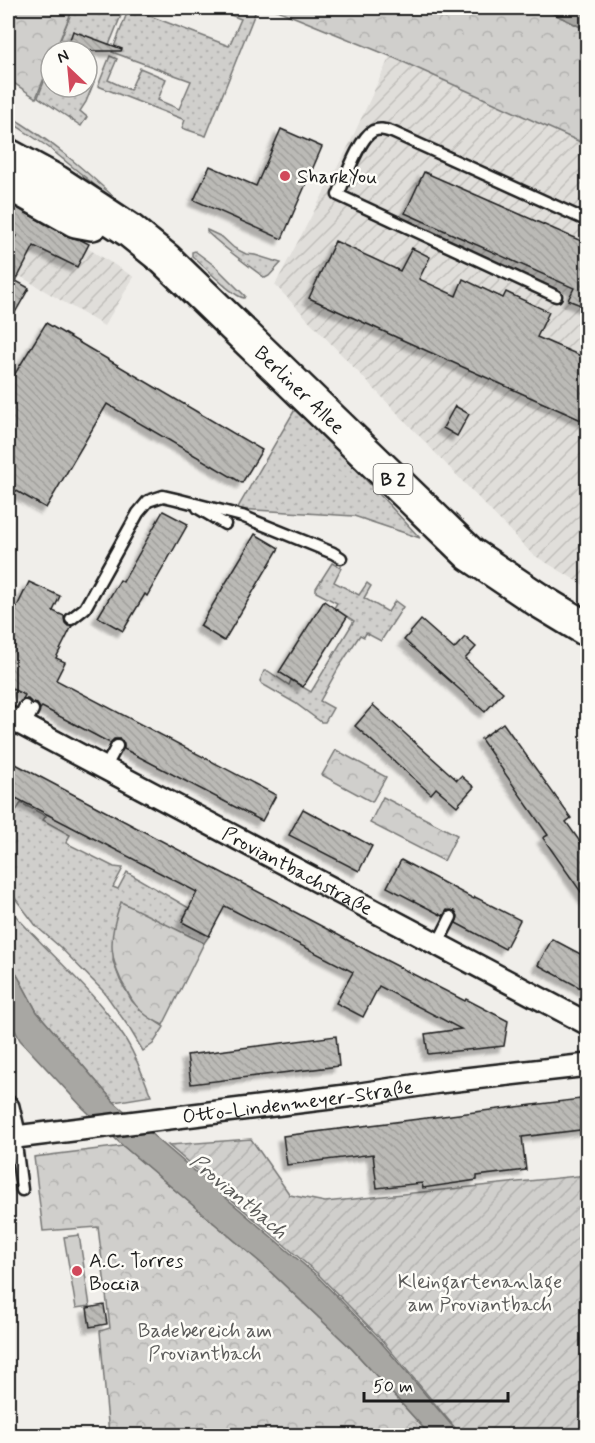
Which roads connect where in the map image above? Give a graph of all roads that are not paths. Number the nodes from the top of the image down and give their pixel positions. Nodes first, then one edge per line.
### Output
1 (8, 131) edge
2 (8, 156) edge
3 (8, 182) edge
4 (588, 221) edge
5 (129, 230) junction
6 (556, 296) dead end
7 (184, 501) junction
8 (225, 524) dead end
9 (341, 558) dead end
10 (71, 619) dead end
11 (588, 630) edge
12 (21, 716) edge
13 (117, 746) dead end
14 (104, 770) junction
15 (451, 917) dead end
16 (437, 945) junction
17 (588, 1024) edge
18 (588, 1065) edge
19 (8, 1107) edge
20 (11, 1138) edge
21 (22, 1190) dead end

1 - 5 main road
2 - 5 main road, Berliner Allee / B 2
3 - 5 main road
4 - 6 lane
5 - 11 main road, Berliner Allee / B 2
7 - 8 lane
7 - 9 lane
7 - 10 lane
12 - 14 street, Proviantbachstraße
13 - 14 lane
14 - 16 street, Proviantbachstraße
15 - 16 lane
16 - 17 street, Proviantbachstraße
18 - 20 street, Otto-Lindenmeyer-Straße
19 - 20 street
20 - 21 lane

